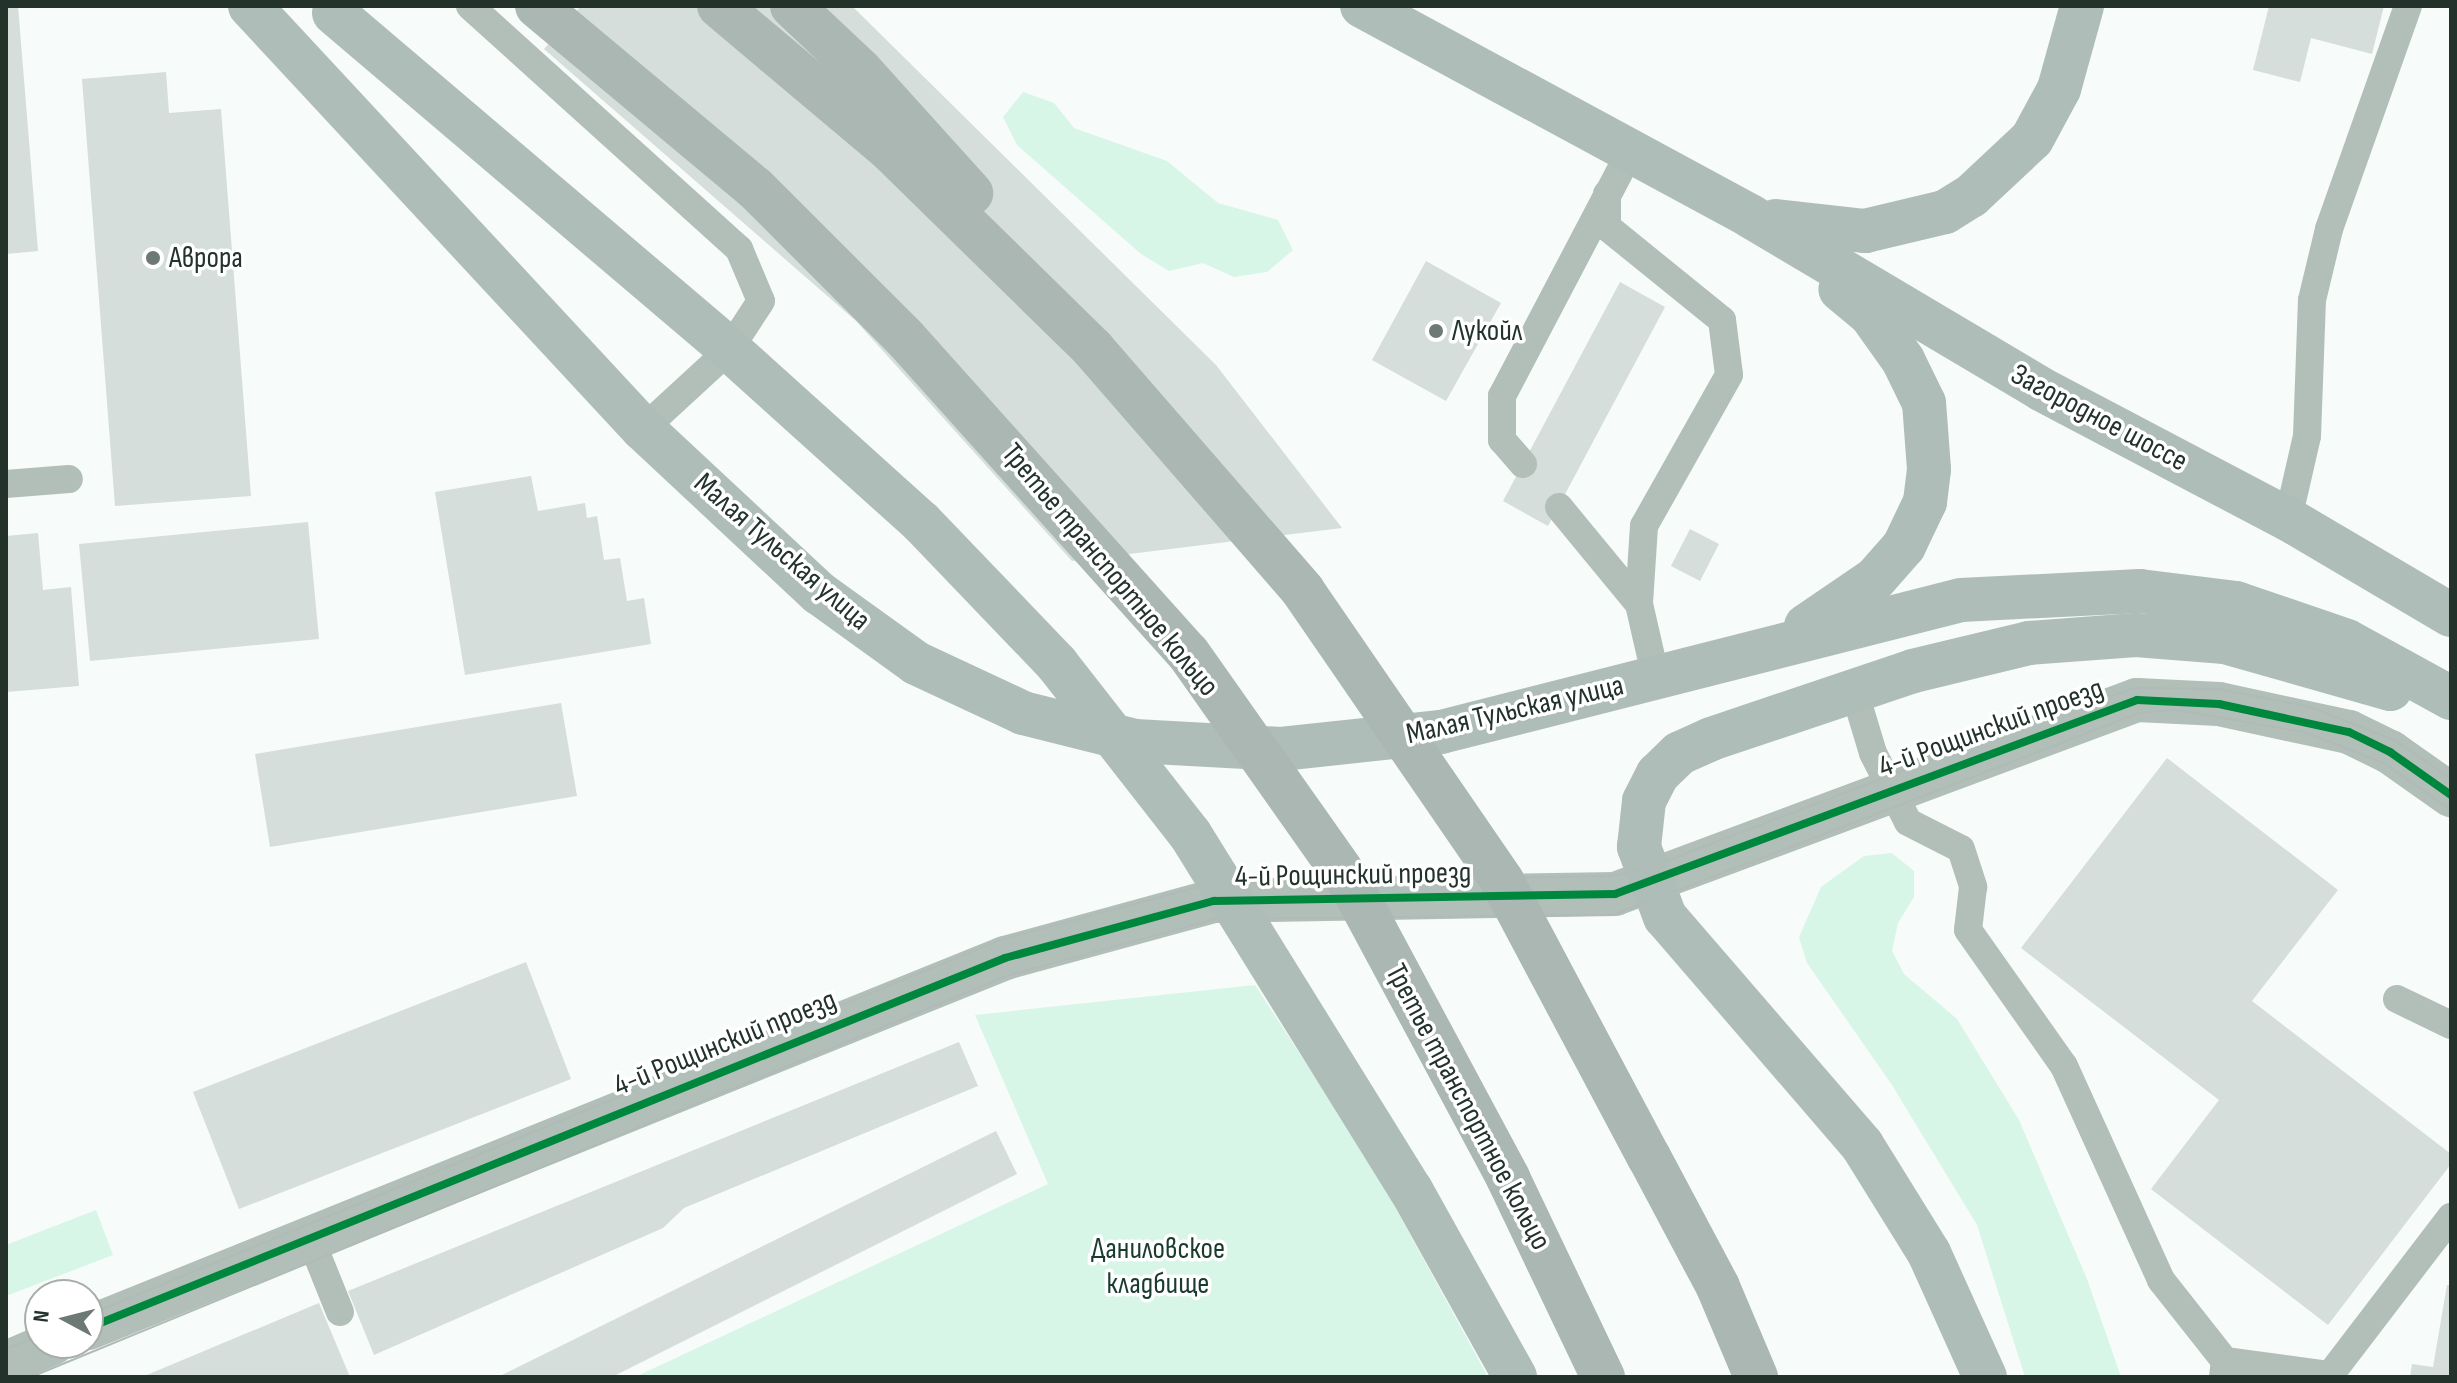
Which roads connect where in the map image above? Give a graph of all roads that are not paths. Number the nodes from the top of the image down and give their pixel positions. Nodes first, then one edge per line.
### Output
1 (250, 6) edge
2 (470, 6) edge
3 (537, 6) edge
4 (719, 6) edge
5 (792, 6) edge
6 (2082, 6) edge
7 (2408, 6) edge
8 (332, 9) edge
9 (1391, 13) edge
10 (1631, 150) junction
11 (1607, 194) junction
12 (1750, 216) junction
13 (1093, 349) junction
14 (643, 429) junction
15 (1523, 464) dead end
16 (69, 479) dead end
17 (6, 484) edge
18 (1559, 507) dead end
19 (2288, 519) junction
20 (1639, 604) junction
21 (2451, 615) edge
22 (1765, 647) junction
23 (1656, 678) junction
24 (1854, 690) junction
25 (2451, 698) edge
26 (2451, 710) edge
27 (1894, 789) junction
28 (2451, 795) edge
29 (1649, 884) junction
30 (2397, 999) dead end
31 (2451, 1025) edge
32 (2451, 1217) edge
33 (309, 1235) junction
34 (340, 1312) dead end
35 (104, 1321) edge
36 (2224, 1369) edge
37 (1515, 1377) edge
38 (1603, 1377) edge
39 (1756, 1377) edge
40 (1985, 1377) edge

1 - 14 main road, Малая Тульская улица
2 - 14 lane
3 - 38 main road, Третье транспортное кольцо, bridge
4 - 13 main road
5 - 13 main road
6 - 12 main road
7 - 19 lane
8 - 37 main road, bridge
9 - 10 main road
10 - 11 lane
10 - 12 main road
11 - 15 lane
11 - 20 lane
12 - 19 main road, Загородное шоссе
12 - 22 main road
13 - 39 main road, bridge
14 - 23 main road, Малая Тульская улица
16 - 17 lane
18 - 20 lane
19 - 21 main road, Загородное шоссе
20 - 23 lane
22 - 23 main road, Малая Тульская улица
22 - 25 main road
24 - 26 main road
24 - 27 lane
24 - 29 main road
27 - 28 street, 4-й Рощинский проезд
27 - 29 street, 4-й Рощинский проезд
27 - 36 lane
29 - 33 street, 4-й Рощинский проезд
29 - 40 main road
30 - 31 lane
32 - 36 lane
33 - 34 lane
33 - 35 street, 4-й Рощинский проезд

